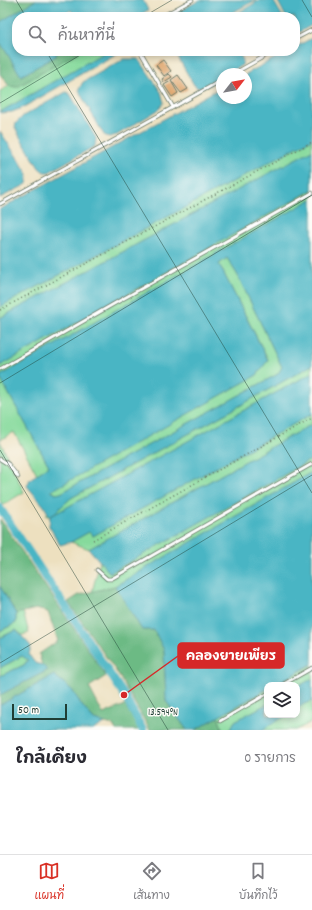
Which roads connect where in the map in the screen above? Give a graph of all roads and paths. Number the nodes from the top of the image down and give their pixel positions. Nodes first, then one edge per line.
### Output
1 (192, 0) edge
2 (169, 12) edge
3 (312, 30) edge
4 (300, 36) edge
5 (143, 56) edge
6 (265, 56) edge
7 (244, 68) edge
8 (216, 83) edge
9 (173, 108) junction
10 (312, 142) edge
11 (312, 193) edge
12 (0, 204) edge
13 (0, 310) edge
14 (0, 369) edge
15 (312, 418) edge
16 (0, 459) edge
17 (312, 464) edge
18 (18, 477) dead end
19 (93, 540) dead end
20 (97, 570) dead end
21 (312, 668) edge
22 (287, 682) edge
23 (264, 696) edge
24 (220, 721) dead end

1 - 2 lane
3 - 4 lane
5 - 9 lane
6 - 7 lane
8 - 9 lane
9 - 12 lane
10 - 13 path
11 - 14 lane
15 - 19 path
16 - 18 lane
17 - 20 lane
21 - 22 lane
23 - 24 lane

